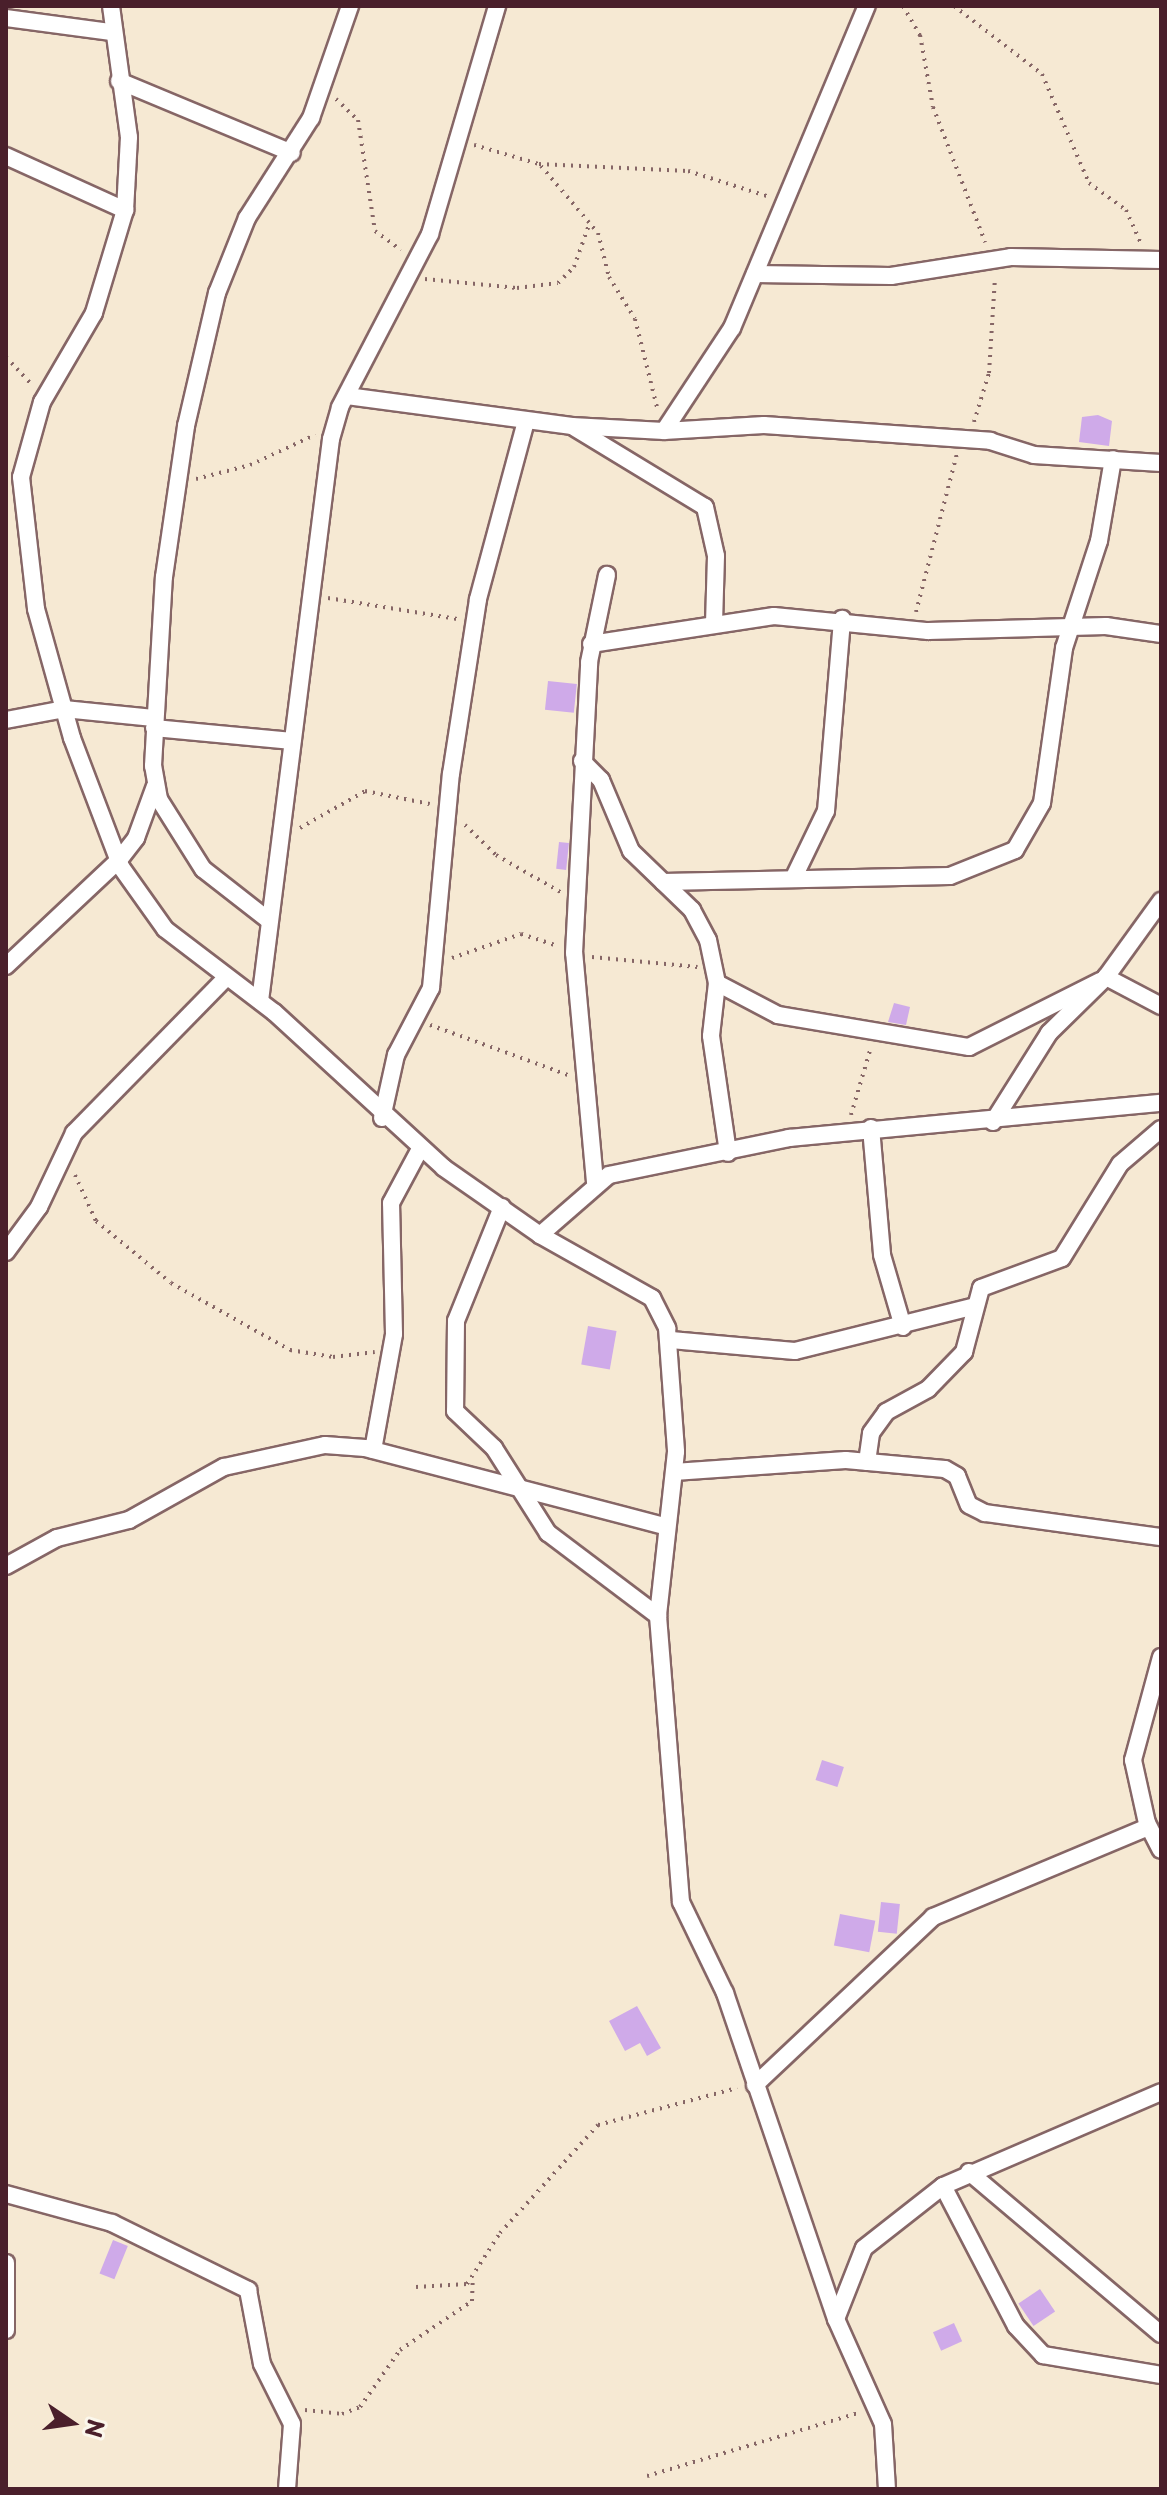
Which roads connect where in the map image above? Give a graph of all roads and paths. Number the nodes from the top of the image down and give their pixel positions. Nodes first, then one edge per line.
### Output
1 (111, 6) edge
2 (350, 6) edge
3 (497, 6) edge
4 (867, 6) edge
5 (903, 6) edge
6 (954, 6) edge
7 (6, 18) edge
8 (111, 32) junction
9 (119, 81) junction
10 (322, 88) junction
11 (460, 141) junction
12 (292, 153) junction
13 (6, 156) edge
14 (539, 164) junction
15 (784, 201) junction
16 (125, 210) junction
17 (590, 222) junction
18 (992, 258) junction
19 (1158, 260) edge
20 (414, 270) junction
21 (755, 274) junction
22 (6, 357) edge
23 (347, 396) junction
24 (39, 409) junction
25 (337, 419) junction
26 (526, 421) junction
27 (572, 426) junction
28 (659, 431) junction
29 (963, 440) junction
30 (1113, 459) junction
31 (1161, 463) edge
32 (14, 477) edge
33 (178, 482) junction
34 (607, 575) dead end
35 (310, 593) junction
36 (842, 619) junction
37 (475, 623) junction
38 (714, 623) junction
39 (1070, 628) junction
40 (912, 630) junction
41 (1161, 634) edge
42 (591, 644) junction
43 (64, 709) junction
44 (8, 722) edge
45 (154, 723) junction
46 (292, 741) junction
47 (582, 761) junction
48 (156, 782) junction
49 (449, 805) junction
50 (277, 835) junction
51 (119, 860) junction
52 (795, 875) junction
53 (663, 882) junction
54 (1161, 901) edge
55 (581, 905) junction
56 (267, 919) junction
57 (574, 953) junction
58 (435, 965) junction
59 (6, 966) edge
60 (716, 976) junction
61 (226, 978) junction
62 (1103, 979) junction
63 (260, 1001) junction
64 (1161, 1006) edge
65 (416, 1023) junction
66 (876, 1031) junction
67 (591, 1084) junction
68 (1161, 1103) edge
69 (382, 1118) junction
70 (993, 1122) junction
71 (871, 1128) junction
72 (1161, 1129) edge
73 (846, 1133) junction
74 (420, 1149) junction
75 (728, 1153) junction
76 (61, 1158) junction
77 (595, 1182) junction
78 (502, 1207) junction
79 (540, 1235) junction
80 (6, 1252) edge
81 (975, 1306) junction
82 (903, 1327) junction
83 (671, 1340) junction
84 (393, 1348) junction
85 (373, 1450) junction
86 (867, 1462) junction
87 (674, 1472) junction
88 (510, 1482) junction
89 (665, 1526) junction
90 (1161, 1537) edge
91 (6, 1566) edge
92 (658, 1616) junction
93 (1161, 1657) edge
94 (1148, 1827) junction
95 (1161, 1850) edge
96 (755, 2085) junction
97 (1161, 2092) edge
98 (969, 2172) junction
99 (943, 2186) junction
100 (6, 2194) edge
101 (6, 2263) edge
102 (473, 2275) junction
103 (416, 2287) dead end
104 (836, 2319) junction
105 (6, 2330) edge
106 (1161, 2334) edge
107 (1161, 2375) edge
108 (876, 2408) junction
109 (288, 2413) junction
110 (647, 2476) dead end
111 (287, 2489) edge
112 (887, 2489) edge

1 - 8 street
2 - 10 street
3 - 11 street
4 - 15 street
5 - 18 path
6 - 19 path
7 - 8 street
8 - 9 street
9 - 12 street
9 - 16 street
10 - 12 street
10 - 20 path
11 - 14 path
11 - 20 street
12 - 33 street
13 - 16 street
14 - 15 path
14 - 17 path
15 - 21 street
16 - 24 street
17 - 20 path
17 - 28 path
18 - 19 street
18 - 21 street
18 - 29 path
20 - 23 street
21 - 28 street
22 - 24 path
23 - 25 street
23 - 26 street
24 - 32 street
25 - 33 path
25 - 35 street
26 - 27 street
26 - 37 street
27 - 28 street
27 - 38 street
28 - 29 street
29 - 30 street
29 - 40 path
30 - 31 street
30 - 39 street
32 - 43 street
33 - 45 street
34 - 42 street
35 - 37 path
35 - 46 street
36 - 38 street
36 - 40 street
36 - 52 street
37 - 49 street
38 - 42 street
39 - 40 street
39 - 41 street
39 - 52 street
42 - 47 street
43 - 44 street
43 - 45 street
43 - 51 street
45 - 46 street
45 - 48 street
46 - 50 street
47 - 53 street
47 - 55 street
48 - 51 street
48 - 56 street
49 - 50 path
49 - 55 path
49 - 58 street
50 - 56 street
51 - 59 street
51 - 61 street
52 - 53 street
53 - 60 street
54 - 62 street
55 - 57 street
56 - 63 street
57 - 58 path
57 - 60 path
57 - 67 street
58 - 65 street
60 - 66 street
60 - 75 street
61 - 63 street
61 - 76 street
62 - 64 street
62 - 66 street
62 - 70 street
63 - 69 street
65 - 67 path
65 - 69 street
66 - 73 path
67 - 77 street
68 - 70 street
69 - 74 street
70 - 71 street
71 - 73 street
71 - 82 street
72 - 81 street
73 - 75 street
74 - 78 street
74 - 84 street
75 - 77 street
76 - 80 street
76 - 84 path
77 - 79 street
78 - 79 street
78 - 88 street
79 - 83 street
81 - 82 street
81 - 86 street
82 - 83 street
83 - 87 street
84 - 85 street
85 - 88 street
85 - 91 street
86 - 87 street
86 - 90 street
87 - 89 street
88 - 89 street
88 - 92 street
89 - 92 street
92 - 96 street
93 - 94 street
94 - 95 street
94 - 96 street
96 - 102 path
96 - 104 street
97 - 98 street
98 - 99 street
98 - 106 street
99 - 104 street
99 - 107 street
100 - 109 street
101 - 105 street
102 - 103 path
102 - 109 path
104 - 108 street
108 - 110 path
108 - 112 street
109 - 111 street

